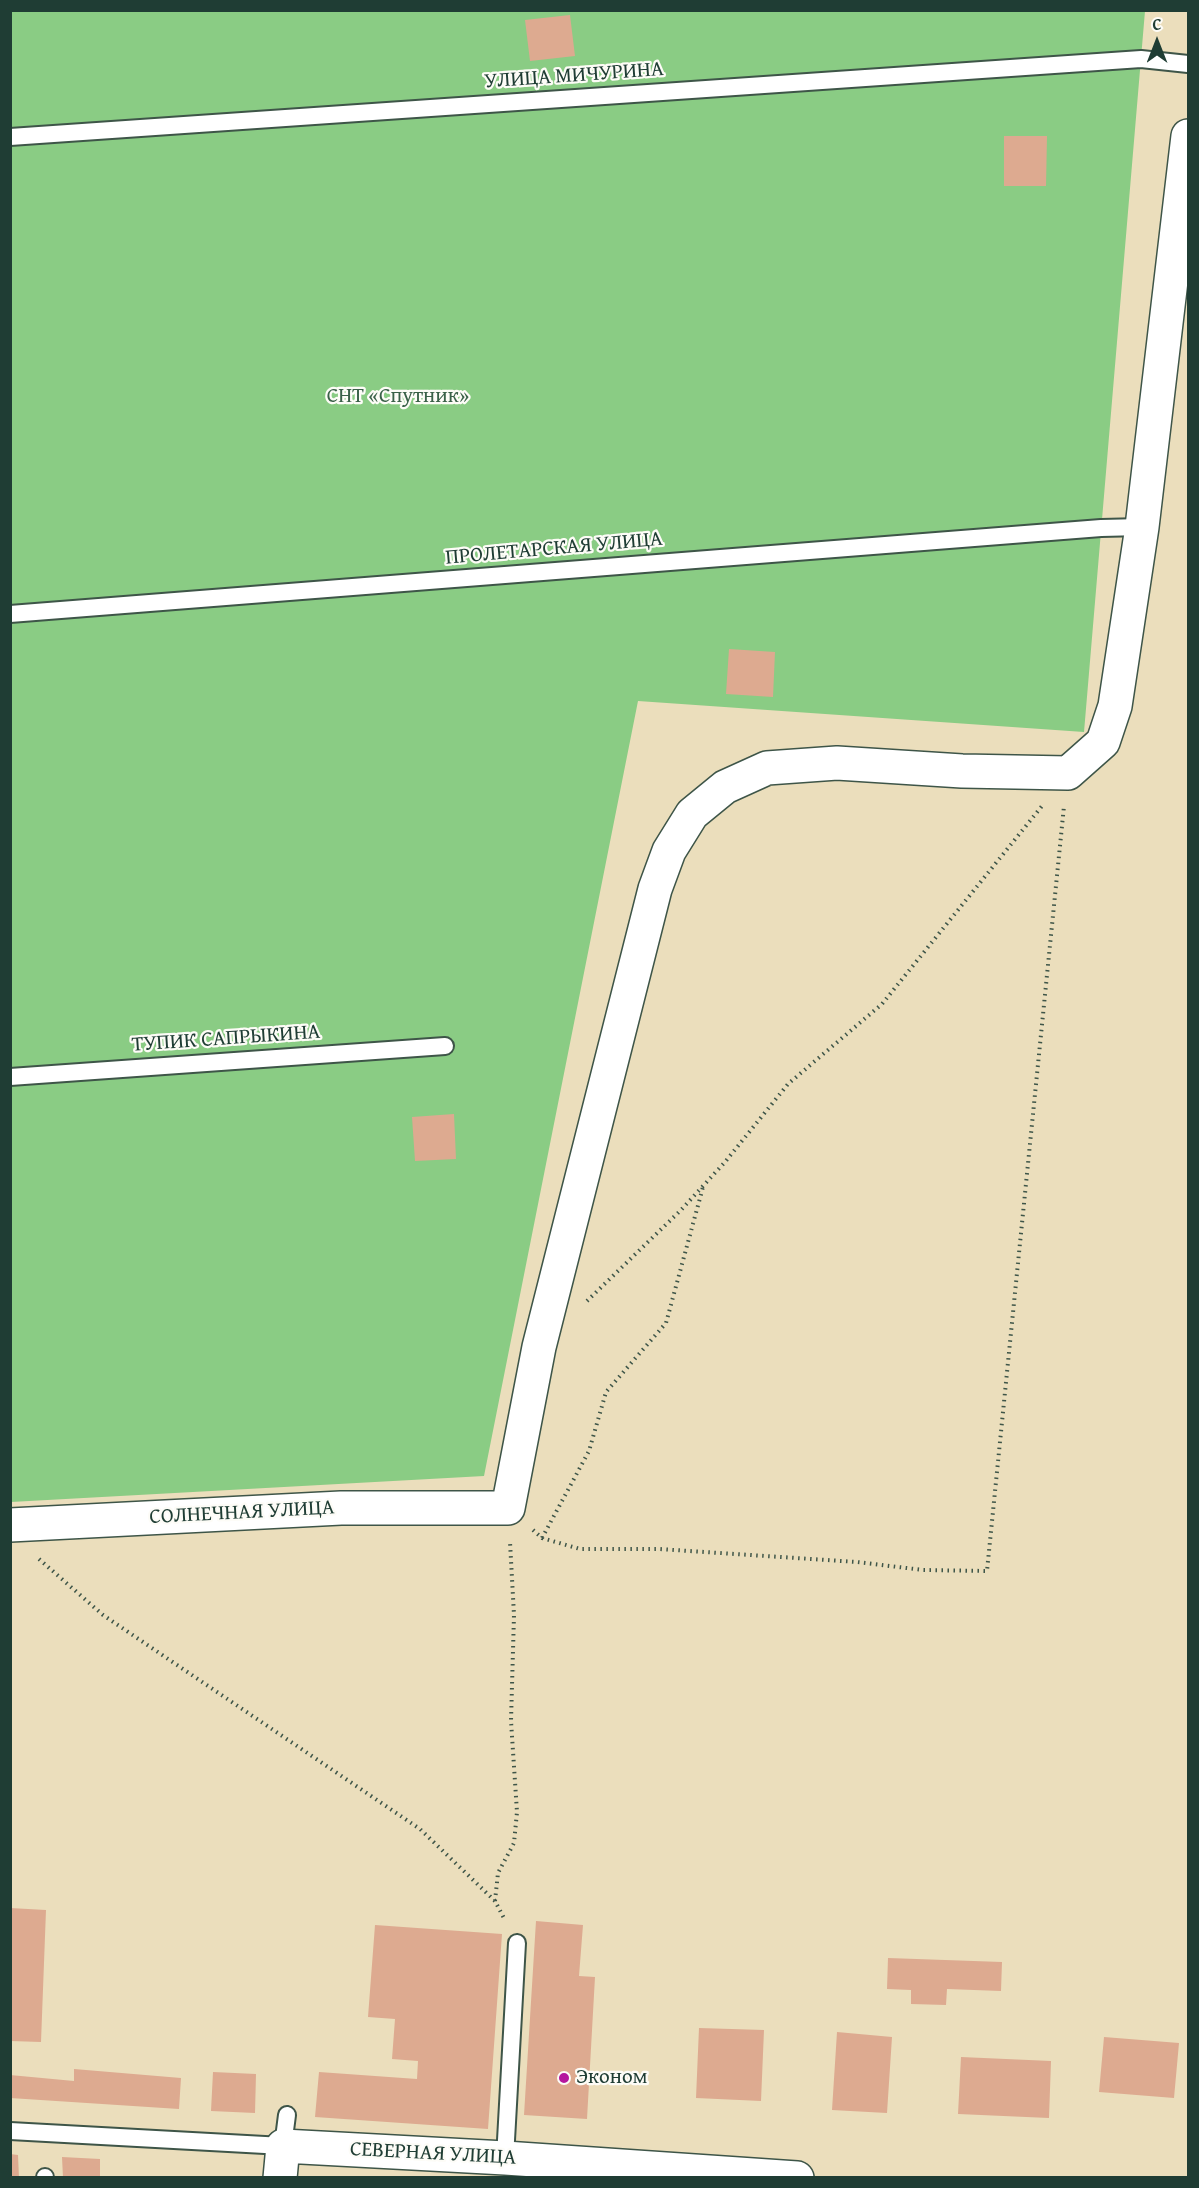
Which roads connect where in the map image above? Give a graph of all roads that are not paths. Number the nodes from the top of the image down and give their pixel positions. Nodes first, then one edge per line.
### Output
1 (1188, 64) edge
2 (1188, 136) edge
3 (10, 137) edge
4 (1142, 527) junction
5 (10, 614) edge
6 (445, 1046) dead end
7 (10, 1077) edge
8 (10, 1525) edge
9 (517, 1943) dead end
10 (285, 2130) junction
11 (10, 2131) edge
12 (505, 2158) junction
13 (778, 2177) edge
14 (280, 2178) edge

1 - 3 lane, УЛИЦА МИЧУРИНА
2 - 4 street
4 - 5 lane, ПРОЛЕТАРСКАЯ УЛИЦА
4 - 8 street, СОЛНЕЧНАЯ УЛИЦА
6 - 7 lane, ТУПИК САПРЫКИНА
9 - 12 lane
10 - 11 lane
10 - 12 street, СЕВЕРНАЯ УЛИЦА
10 - 14 street
12 - 13 street, СЕВЕРНАЯ УЛИЦА

